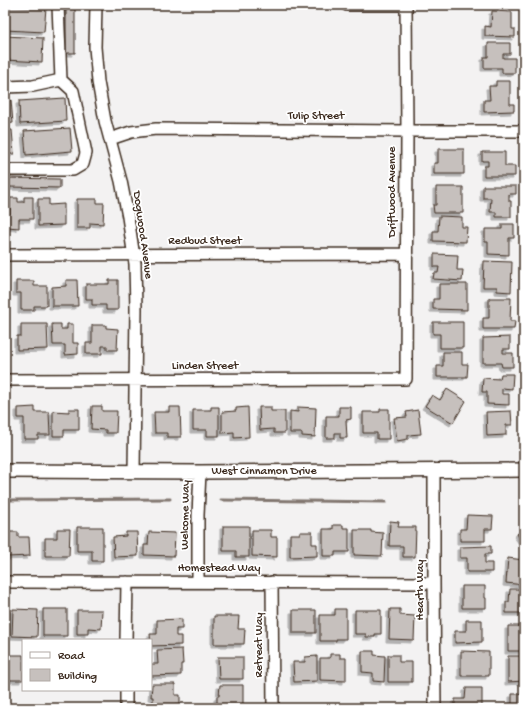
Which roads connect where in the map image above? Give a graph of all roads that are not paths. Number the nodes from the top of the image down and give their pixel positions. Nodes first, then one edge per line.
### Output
1 (58, 5) edge
2 (96, 5) edge
3 (347, 5) edge
4 (406, 5) edge
5 (61, 80) junction
6 (5, 87) edge
7 (407, 131) junction
8 (524, 131) edge
9 (110, 139) junction
10 (5, 170) edge
11 (406, 254) junction
12 (5, 255) edge
13 (134, 255) junction
14 (406, 379) joint
15 (5, 380) edge
16 (135, 380) junction
17 (524, 470) edge
18 (5, 471) edge
19 (434, 471) junction
20 (134, 472) junction
21 (200, 472) junction
22 (5, 582) edge
23 (127, 582) junction
24 (198, 582) junction
25 (272, 582) junction
26 (434, 583) junction
27 (126, 639) edge
28 (126, 691) edge
29 (126, 708) edge
30 (273, 708) edge
31 (435, 708) edge

1 - 5 street
2 - 9 street, Dogwood Avenue
3 - 4 street
4 - 7 street, Driftwood Avenue
5 - 6 street
5 - 10 street
7 - 8 street, Tulip Street
7 - 9 street, Tulip Street
7 - 11 street, Driftwood Avenue
9 - 13 street, Dogwood Avenue
11 - 13 street, Redbud Street
11 - 14 street, Driftwood Avenue
12 - 13 street, Redbud Street
13 - 16 street, Dogwood Avenue
14 - 16 street, Linden Street
15 - 16 street, Linden Street
16 - 20 street, Dogwood Avenue
17 - 19 main road, West Cinnamon Drive
18 - 20 main road, West Cinnamon Drive
19 - 21 main road, West Cinnamon Drive
19 - 26 street, Hearth Way
20 - 21 main road, West Cinnamon Drive
21 - 24 street, Welcome Way
22 - 23 street, Homestead Way
23 - 24 street, Homestead Way
23 - 27 street
24 - 25 street, Homestead Way
25 - 26 street, Homestead Way
25 - 30 street, Retreat Way
26 - 31 street, Hearth Way
28 - 29 street

